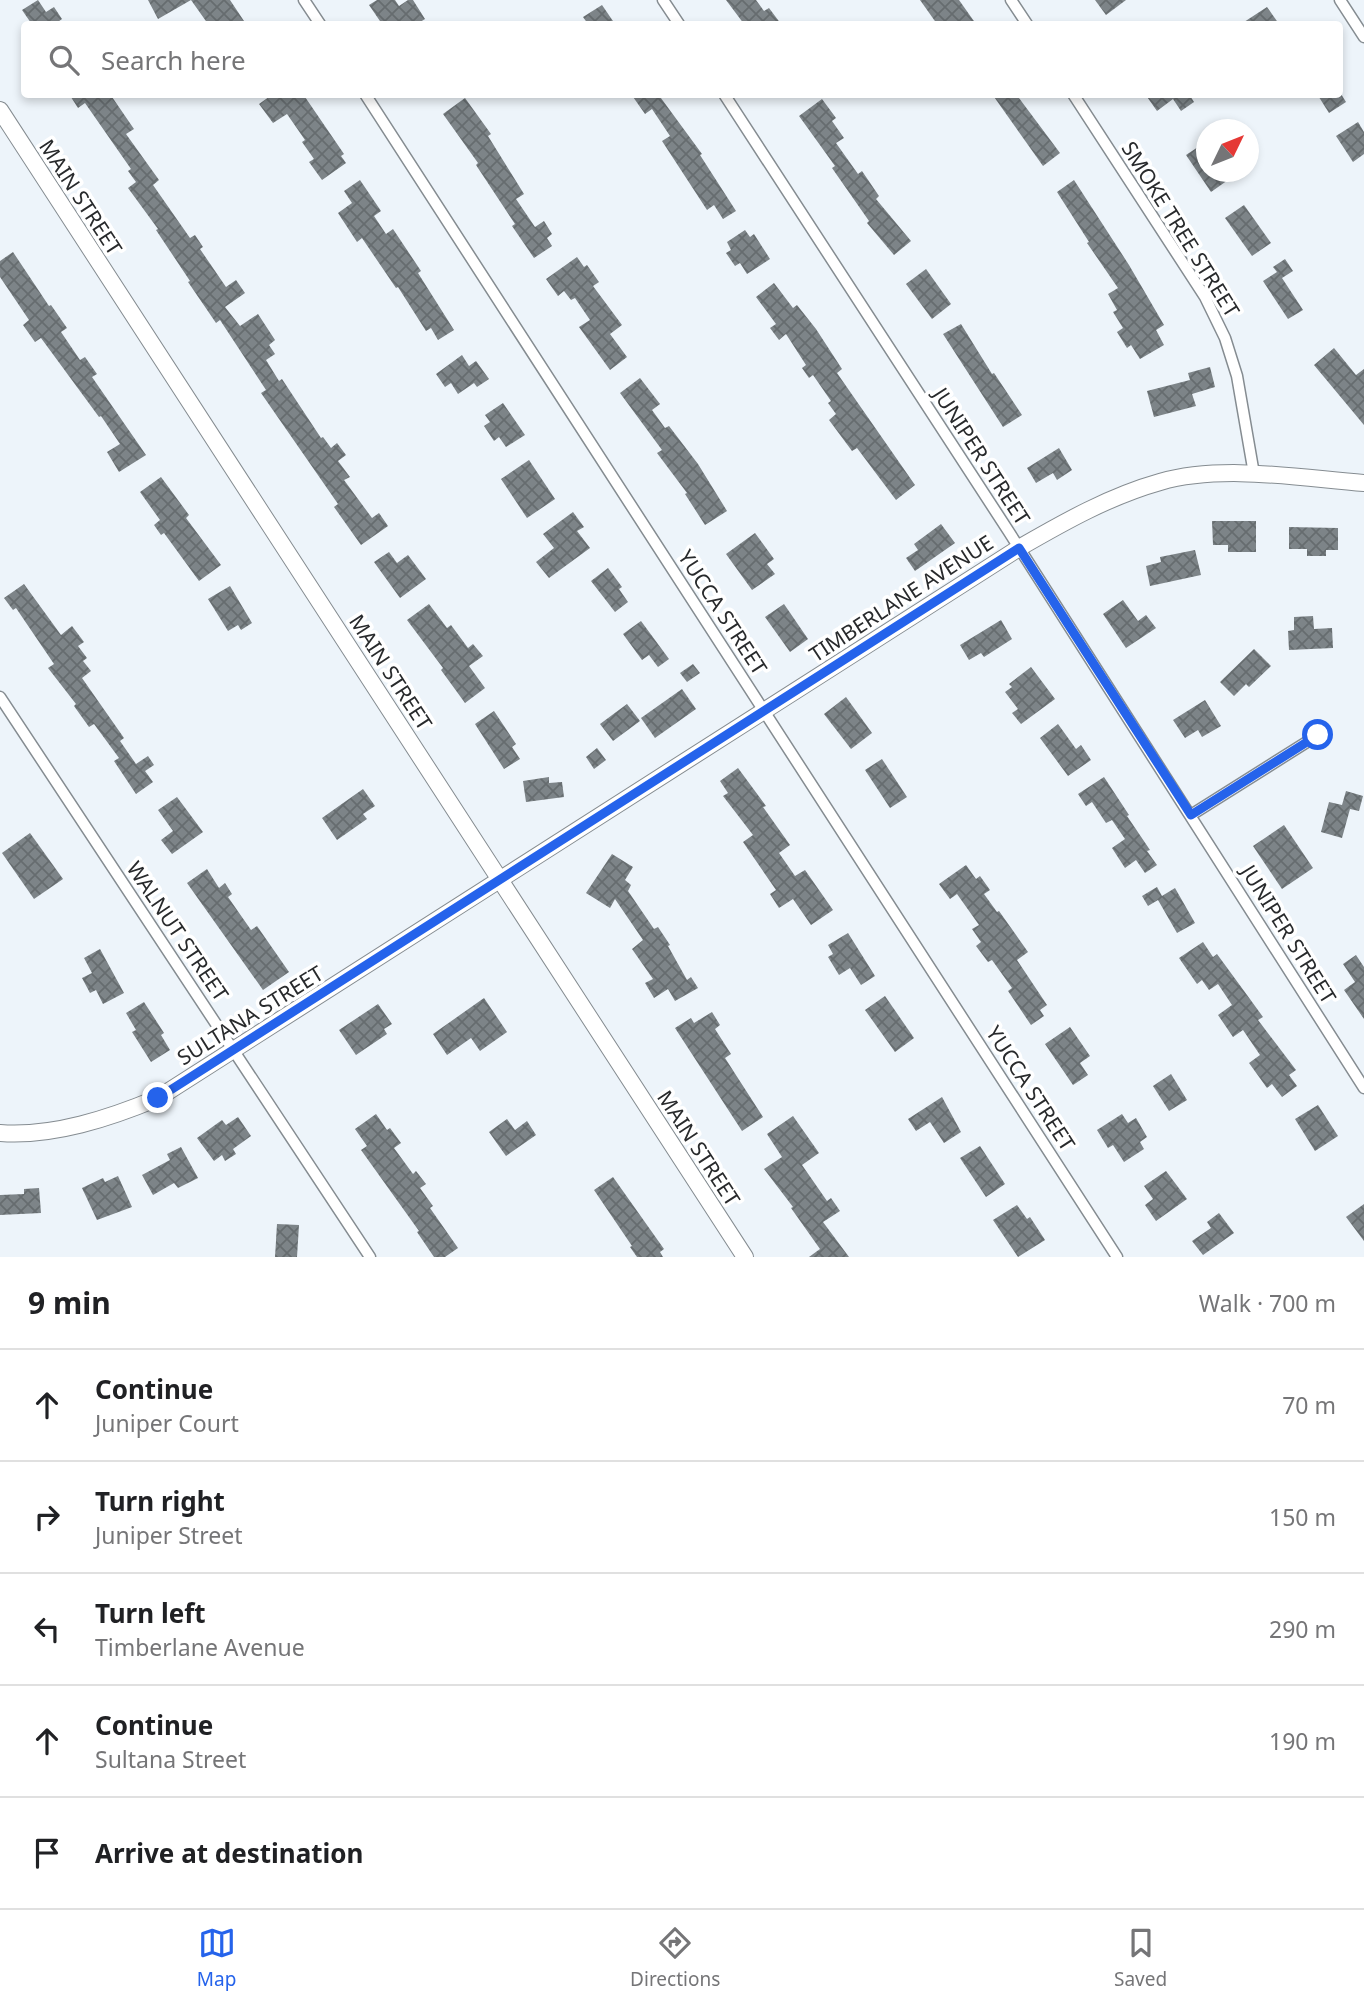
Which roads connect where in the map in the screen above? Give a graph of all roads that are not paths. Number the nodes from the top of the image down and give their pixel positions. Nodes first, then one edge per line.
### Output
1 (304, 0) edge
2 (663, 0) edge
3 (1011, 0) edge
4 (1340, 0) edge
5 (318, 21) edge
6 (677, 21) edge
7 (1025, 21) edge
8 (1364, 37) edge
9 (368, 98) edge
10 (727, 98) edge
11 (1076, 98) edge
12 (0, 110) edge
13 (1254, 474) junction
14 (1364, 483) edge
15 (1019, 548) junction
16 (0, 697) edge
17 (764, 711) junction
18 (1318, 735) dead end
19 (1191, 815) junction
20 (502, 880) junction
21 (234, 1050) junction
22 (1361, 1076) edge
23 (1364, 1088) edge
24 (0, 1133) edge
25 (370, 1257) edge
26 (744, 1257) edge
27 (1117, 1257) edge

1 - 5 street
2 - 6 street
3 - 7 street
4 - 8 street
9 - 17 street, YUCCA STREET
10 - 15 street, JUNIPER STREET
11 - 13 street, SMOKE TREE STREET
12 - 20 street, MAIN STREET
13 - 14 street, TIMBERLANE AVENUE
13 - 15 street, TIMBERLANE AVENUE
15 - 17 street, TIMBERLANE AVENUE
15 - 19 street, JUNIPER STREET
16 - 21 street, WALNUT STREET
17 - 20 street, TIMBERLANE AVENUE
17 - 27 street, YUCCA STREET
18 - 19 street
19 - 22 street, JUNIPER STREET
20 - 21 street, SULTANA STREET
20 - 26 street, MAIN STREET
21 - 24 street, SULTANA STREET
21 - 25 street, WALNUT STREET
22 - 23 street, JUNIPER STREET

